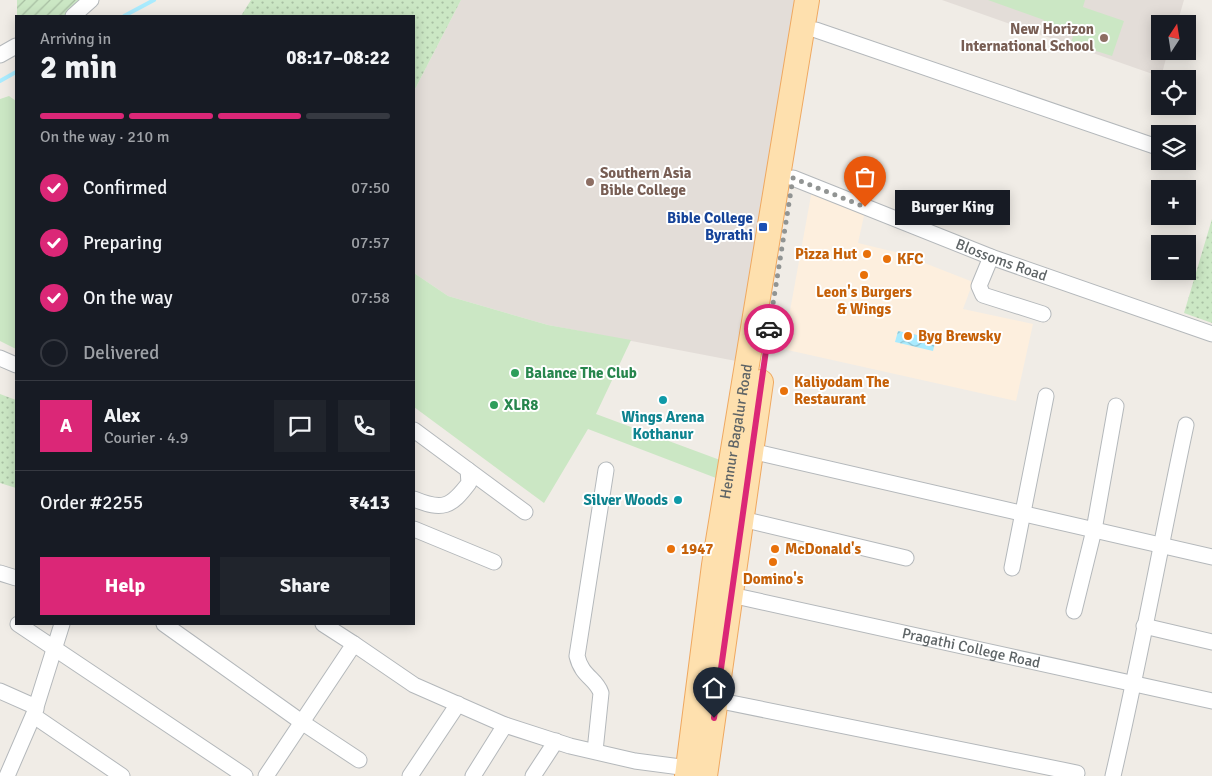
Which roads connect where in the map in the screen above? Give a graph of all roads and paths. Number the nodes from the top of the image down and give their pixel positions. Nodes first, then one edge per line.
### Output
1 (91, 0) edge
2 (807, 0) edge
3 (822, 0) edge
4 (75, 15) edge
5 (816, 30) junction
6 (15, 47) edge
7 (0, 55) edge
8 (792, 134) junction
9 (1151, 145) edge
10 (793, 178) junction
11 (991, 257) junction
12 (1044, 314) dead end
13 (1212, 334) edge
14 (0, 358) edge
15 (15, 365) edge
16 (1046, 396) dead end
17 (1116, 406) dead end
18 (1186, 425) dead end
19 (415, 431) edge
20 (751, 451) junction
21 (468, 470) junction
22 (606, 470) dead end
23 (415, 498) edge
24 (525, 512) dead end
25 (1023, 514) junction
26 (742, 519) junction
27 (415, 529) edge
28 (1094, 530) junction
29 (1160, 546) junction
30 (1212, 557) edge
31 (906, 558) dead end
32 (494, 562) dead end
33 (1012, 568) dead end
34 (0, 573) edge
35 (15, 578) edge
36 (731, 595) junction
37 (1074, 611) dead end
38 (20, 625) edge
39 (62, 625) edge
40 (165, 625) edge
41 (325, 625) edge
42 (1144, 626) junction
43 (1212, 642) edge
44 (354, 644) junction
45 (54, 646) junction
46 (1134, 684) junction
47 (0, 691) edge
48 (716, 700) junction
49 (1212, 702) edge
50 (458, 704) junction
51 (35, 712) junction
52 (303, 724) junction
53 (505, 725) junction
54 (556, 741) junction
55 (595, 751) junction
56 (359, 760) dead end
57 (693, 773) edge
58 (1077, 773) dead end
59 (5, 774) edge
60 (122, 776) edge
61 (246, 776) edge
62 (266, 776) edge
63 (410, 776) edge
64 (473, 776) edge
65 (533, 776) edge
66 (1113, 776) edge

1 - 4 street
2 - 8 main road, Hennur Bagalur Road
3 - 5 main road, Hennur Bagalur Road
5 - 8 main road, Hennur Bagalur Road
5 - 9 street
6 - 7 street
8 - 10 main road, Hennur Bagalur Road
8 - 57 main road, Hennur Bagalur Road
10 - 11 street, Blossoms Road
10 - 20 main road, Hennur Bagalur Road
11 - 12 street
11 - 13 street, Blossoms Road
14 - 15 street
16 - 25 street
17 - 28 street
18 - 29 street
19 - 21 street
20 - 25 street
20 - 26 main road, Hennur Bagalur Road
21 - 23 street
21 - 24 street
22 - 55 street
25 - 28 street
25 - 33 street
26 - 31 street
26 - 36 main road, Hennur Bagalur Road
27 - 32 street
28 - 29 street
28 - 37 street
29 - 30 street
29 - 42 street
34 - 35 street
36 - 46 street, Pragathi College Road
36 - 48 main road, Hennur Bagalur Road
38 - 45 street
39 - 45 street
40 - 52 street
41 - 44 street
42 - 43 street
42 - 46 street
44 - 50 street
44 - 52 street
45 - 51 street
45 - 61 street
46 - 49 street, Pragathi College Road
46 - 66 street
47 - 51 street
48 - 57 main road, Hennur Bagalur Road
48 - 58 street
50 - 53 street
50 - 63 street
51 - 59 street
51 - 60 street
52 - 56 street
52 - 62 street
53 - 54 street
53 - 64 street
54 - 55 street
54 - 65 street
55 - 57 street

